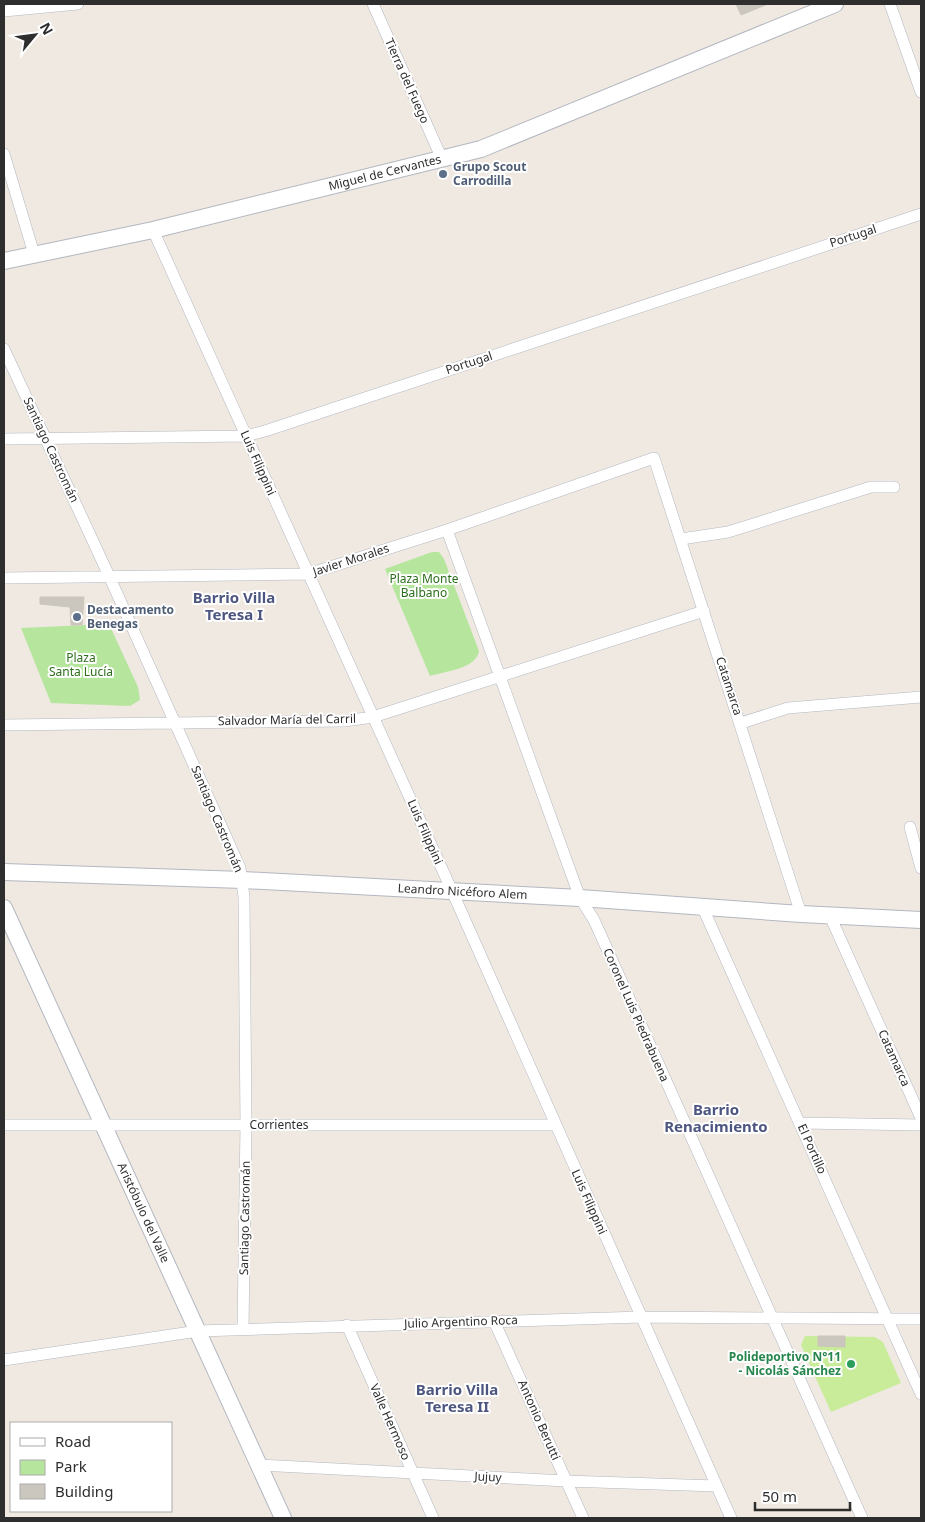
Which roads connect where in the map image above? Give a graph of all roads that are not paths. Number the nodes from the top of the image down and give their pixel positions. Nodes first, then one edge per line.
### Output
1 (78, 4) edge
2 (373, 4) edge
3 (835, 4) edge
4 (890, 4) edge
5 (4, 11) edge
6 (921, 92) edge
7 (4, 154) edge
8 (442, 159) junction
9 (921, 214) edge
10 (153, 230) junction
11 (34, 254) junction
12 (4, 261) edge
13 (4, 350) edge
14 (246, 436) junction
15 (4, 439) edge
16 (46, 439) junction
17 (654, 458) joint
18 (894, 487) dead end
19 (447, 530) junction
20 (681, 539) junction
21 (308, 574) junction
22 (4, 578) edge
23 (110, 578) junction
24 (704, 611) junction
25 (501, 678) junction
26 (921, 697) edge
27 (373, 717) junction
28 (174, 722) junction
29 (741, 723) junction
30 (4, 725) edge
31 (910, 827) dead end
32 (921, 868) edge
33 (4, 872) edge
34 (243, 880) junction
35 (452, 891) junction
36 (580, 898) junction
37 (702, 906) junction
38 (4, 908) edge
39 (801, 914) junction
40 (830, 916) junction
41 (921, 920) edge
42 (921, 1118) edge
43 (801, 1123) junction
44 (4, 1125) edge
45 (103, 1125) junction
46 (246, 1125) junction
47 (555, 1125) junction
48 (921, 1125) edge
49 (641, 1317) junction
50 (774, 1319) junction
51 (921, 1319) edge
52 (888, 1320) junction
53 (494, 1321) junction
54 (347, 1325) junction
55 (244, 1329) junction
56 (198, 1331) junction
57 (4, 1360) edge
58 (921, 1394) edge
59 (259, 1465) junction
60 (413, 1473) junction
61 (566, 1481) junction
62 (716, 1486) junction
63 (283, 1518) edge
64 (433, 1518) edge
65 (583, 1518) edge
66 (730, 1518) edge
67 (862, 1518) edge

1 - 5 street
2 - 8 street, Tierra del Fuego
3 - 8 street, Miguel de Cervantes
4 - 6 street
7 - 11 street
8 - 10 street, Miguel de Cervantes
9 - 14 street, Portugal
10 - 11 street, Miguel de Cervantes
10 - 14 street, Luis Filippini
11 - 12 street, Miguel de Cervantes
13 - 16 street, Santiago Castromán
14 - 16 street, Portugal
14 - 21 street, Luis Filippini
15 - 16 street, Portugal
16 - 23 street, Santiago Castromán
17 - 19 street, Javier Morales
17 - 20 street, Catamarca
18 - 20 street
19 - 21 street, Javier Morales
19 - 25 street, Coronel Luis Piedrabuena
20 - 24 street, Catamarca
21 - 23 street, Javier Morales
21 - 27 street, Luis Filippini
22 - 23 street, Javier Morales
23 - 28 street, Santiago Castromán
24 - 25 street, Salvador María del Carril
24 - 29 street, Catamarca
25 - 27 street, Salvador María del Carril
25 - 36 street, Coronel Luis Piedrabuena
26 - 29 street
27 - 28 street, Salvador María del Carril
27 - 35 street, Luis Filippini
28 - 30 street, Salvador María del Carril
28 - 34 street, Santiago Castromán
29 - 39 street, Catamarca
31 - 32 street
33 - 34 street, Leandro Nicéforo Alem
34 - 35 street, Leandro Nicéforo Alem
34 - 46 street, Santiago Castromán
35 - 36 street, Leandro Nicéforo Alem
35 - 47 street, Luis Filippini
36 - 37 street, Leandro Nicéforo Alem
36 - 50 street, Coronel Luis Piedrabuena
37 - 39 street, Leandro Nicéforo Alem
37 - 43 street, El Portillo
38 - 45 street, Aristóbulo del Valle
39 - 40 street, Leandro Nicéforo Alem
40 - 41 street, Leandro Nicéforo Alem
40 - 42 street, Catamarca
43 - 48 street
43 - 52 street, El Portillo
44 - 45 street, Corrientes
45 - 46 street, Corrientes
45 - 56 street, Aristóbulo del Valle
46 - 47 street, Corrientes
46 - 55 street, Santiago Castromán
47 - 49 street, Luis Filippini
49 - 50 street, Julio Argentino Roca
49 - 53 street, Julio Argentino Roca
49 - 62 street, Luis Filippini
50 - 52 street, Julio Argentino Roca
50 - 67 street, Coronel Luis Piedrabuena
51 - 52 street, Julio Argentino Roca
52 - 58 street, El Portillo
53 - 54 street, Julio Argentino Roca
53 - 61 street, Antonio Berutti
54 - 55 street, Julio Argentino Roca
54 - 60 street, Valle Hermoso
55 - 56 street, Julio Argentino Roca
56 - 57 street, Julio Argentino Roca
56 - 59 street, Aristóbulo del Valle
59 - 60 street, Jujuy
59 - 63 street, Aristóbulo del Valle
60 - 61 street, Jujuy
60 - 64 street, Valle Hermoso
61 - 62 street, Jujuy
61 - 65 street, Antonio Berutti
62 - 66 street, Luis Filippini

